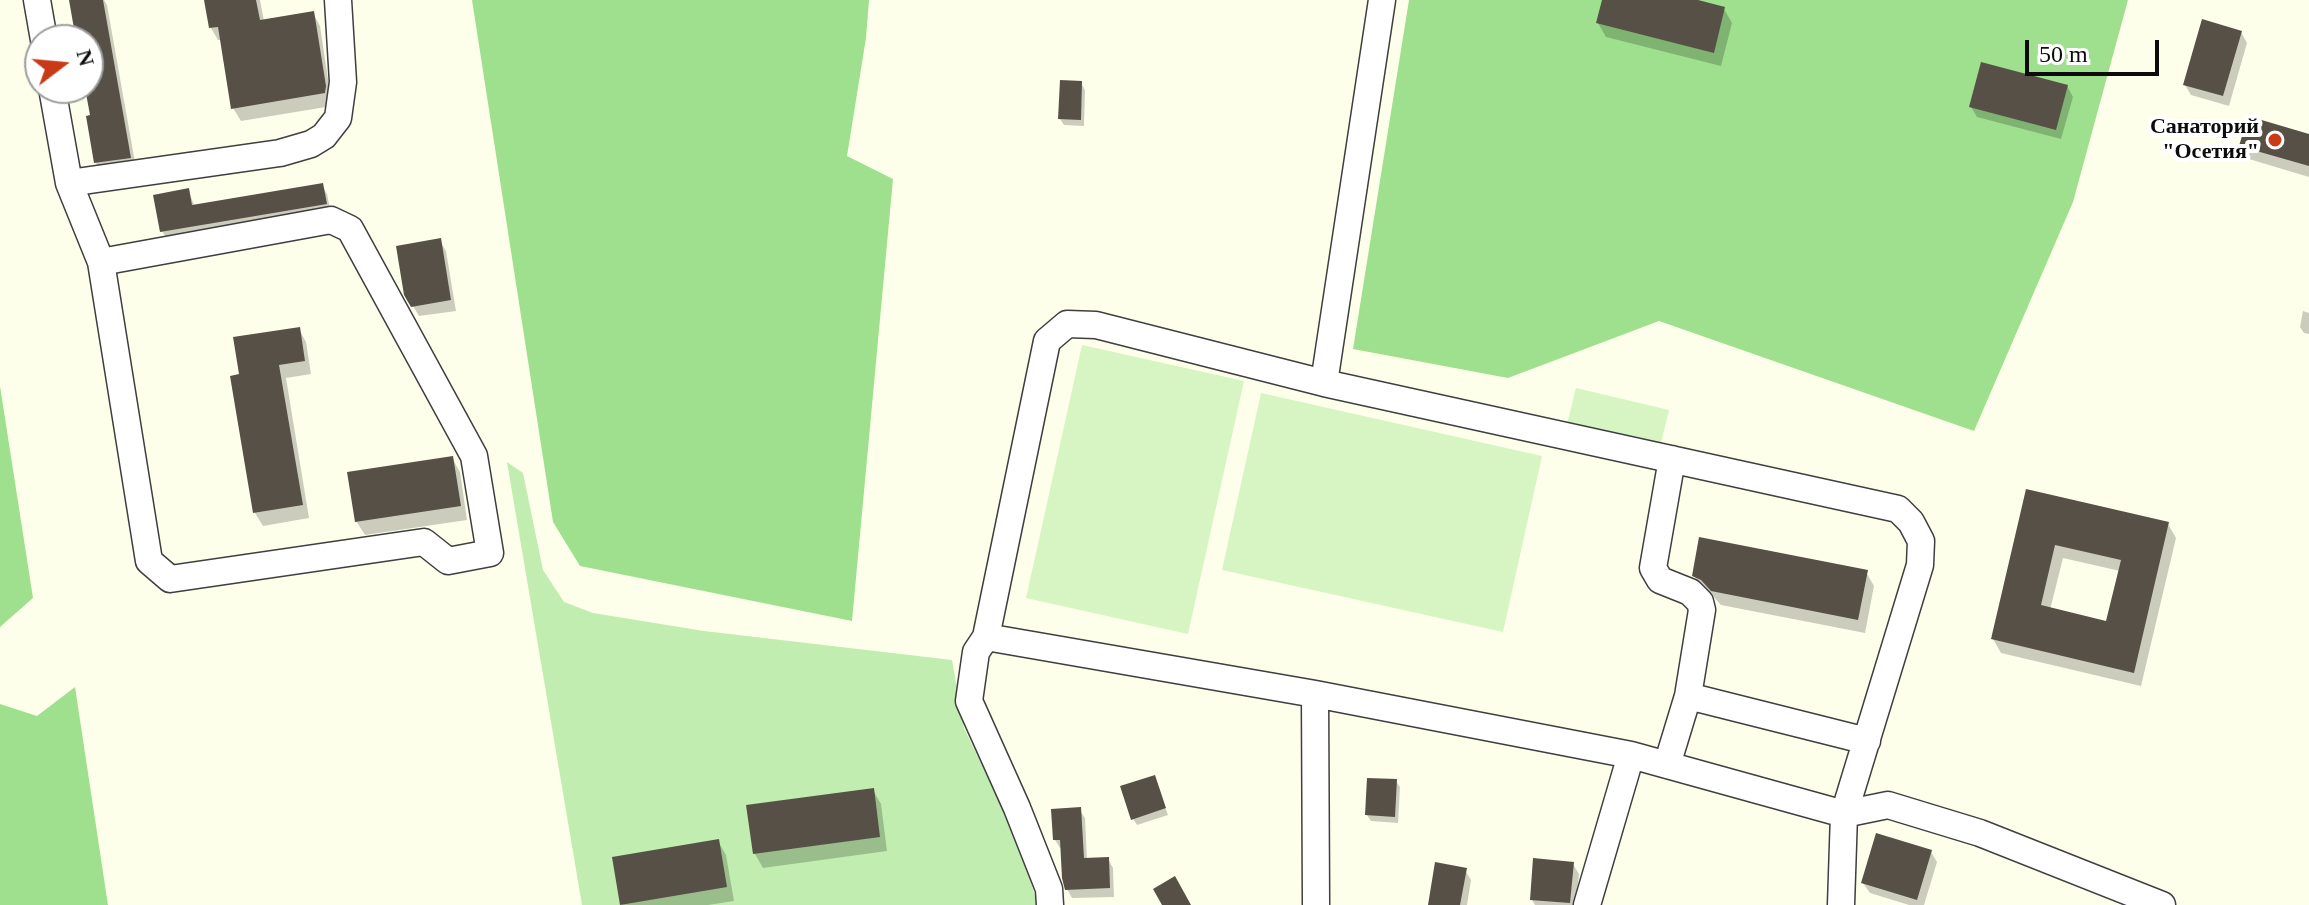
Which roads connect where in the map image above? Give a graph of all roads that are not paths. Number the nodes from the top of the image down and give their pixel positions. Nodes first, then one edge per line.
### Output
1 (37, 0) edge
2 (338, 0) edge
3 (1382, 0) edge
4 (41, 24) edge
5 (55, 104) edge
6 (69, 183) junction
7 (101, 262) junction
8 (1324, 383) junction
9 (1672, 459) junction
10 (986, 637) junction
11 (1315, 694) junction
12 (1688, 696) junction
13 (1867, 741) junction
14 (1631, 755) junction
15 (1667, 765) junction
16 (1844, 814) junction
17 (1316, 904) edge
18 (1050, 905) edge
19 (1587, 905) edge
20 (1841, 905) edge
21 (2162, 905) edge

1 - 4 street
2 - 6 street
3 - 8 street
5 - 6 street
6 - 7 street
7 - 7 street
8 - 9 street
8 - 10 street
9 - 12 street
9 - 13 street
10 - 11 street
10 - 18 street
11 - 14 street
11 - 17 street
12 - 13 street
12 - 15 street
13 - 16 street
14 - 15 street
14 - 19 street
15 - 16 street
16 - 20 street
16 - 21 street

